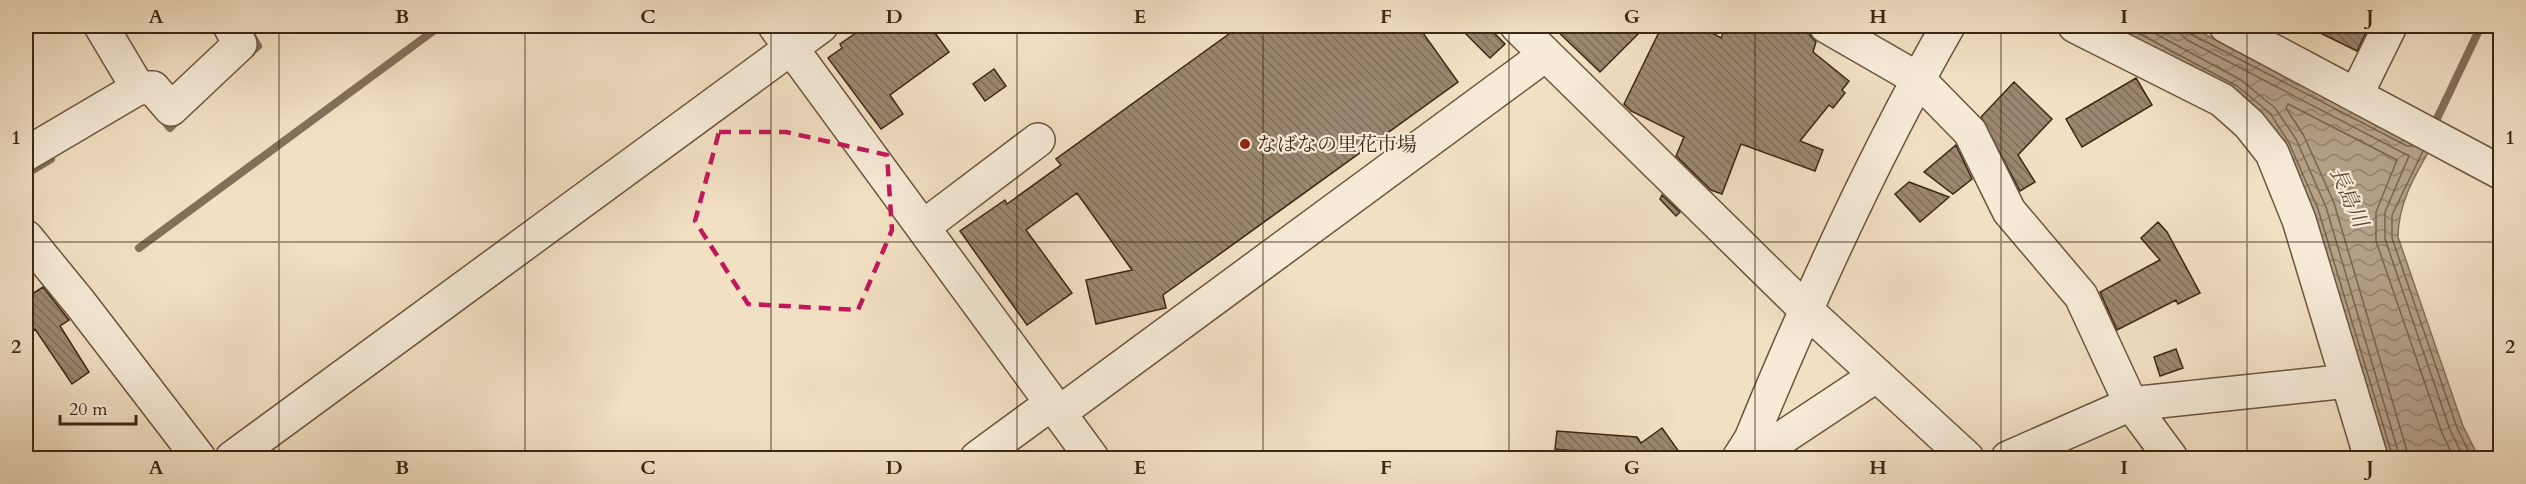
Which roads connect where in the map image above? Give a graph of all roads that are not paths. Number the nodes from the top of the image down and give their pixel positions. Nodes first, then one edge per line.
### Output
1 (101, 26) edge
2 (230, 26) edge
3 (820, 26) edge
4 (1517, 26) edge
5 (1826, 26) edge
6 (1948, 26) edge
7 (2075, 26) edge
8 (2226, 26) edge
9 (2390, 26) edge
10 (783, 36) edge
11 (1545, 55) junction
12 (1918, 79) junction
13 (138, 88) junction
14 (2356, 95) junction
15 (1038, 140) dead end
16 (26, 154) edge
17 (2500, 172) edge
18 (923, 226) junction
19 (26, 237) edge
20 (1805, 309) junction
21 (1877, 375) junction
22 (2348, 381) junction
23 (2131, 404) junction
24 (1056, 408) junction
25 (1745, 449) edge
26 (199, 459) edge
27 (232, 459) edge
28 (977, 459) edge
29 (1092, 459) edge
30 (1967, 459) edge
31 (2008, 459) edge
32 (2171, 459) edge
33 (2371, 459) edge

1 - 13 street
2 - 13 street
3 - 10 street
4 - 11 street
5 - 12 street
6 - 12 street
7 - 22 street
8 - 14 street
9 - 14 street
10 - 18 street
10 - 27 street
11 - 20 street
11 - 24 street
12 - 20 street
12 - 23 street
13 - 16 street
14 - 17 street
15 - 18 street
18 - 24 street
19 - 26 street
20 - 21 street
20 - 25 street
21 - 25 street
21 - 30 street
22 - 23 street
22 - 33 street
23 - 31 street
23 - 32 street
24 - 28 street
24 - 29 street

